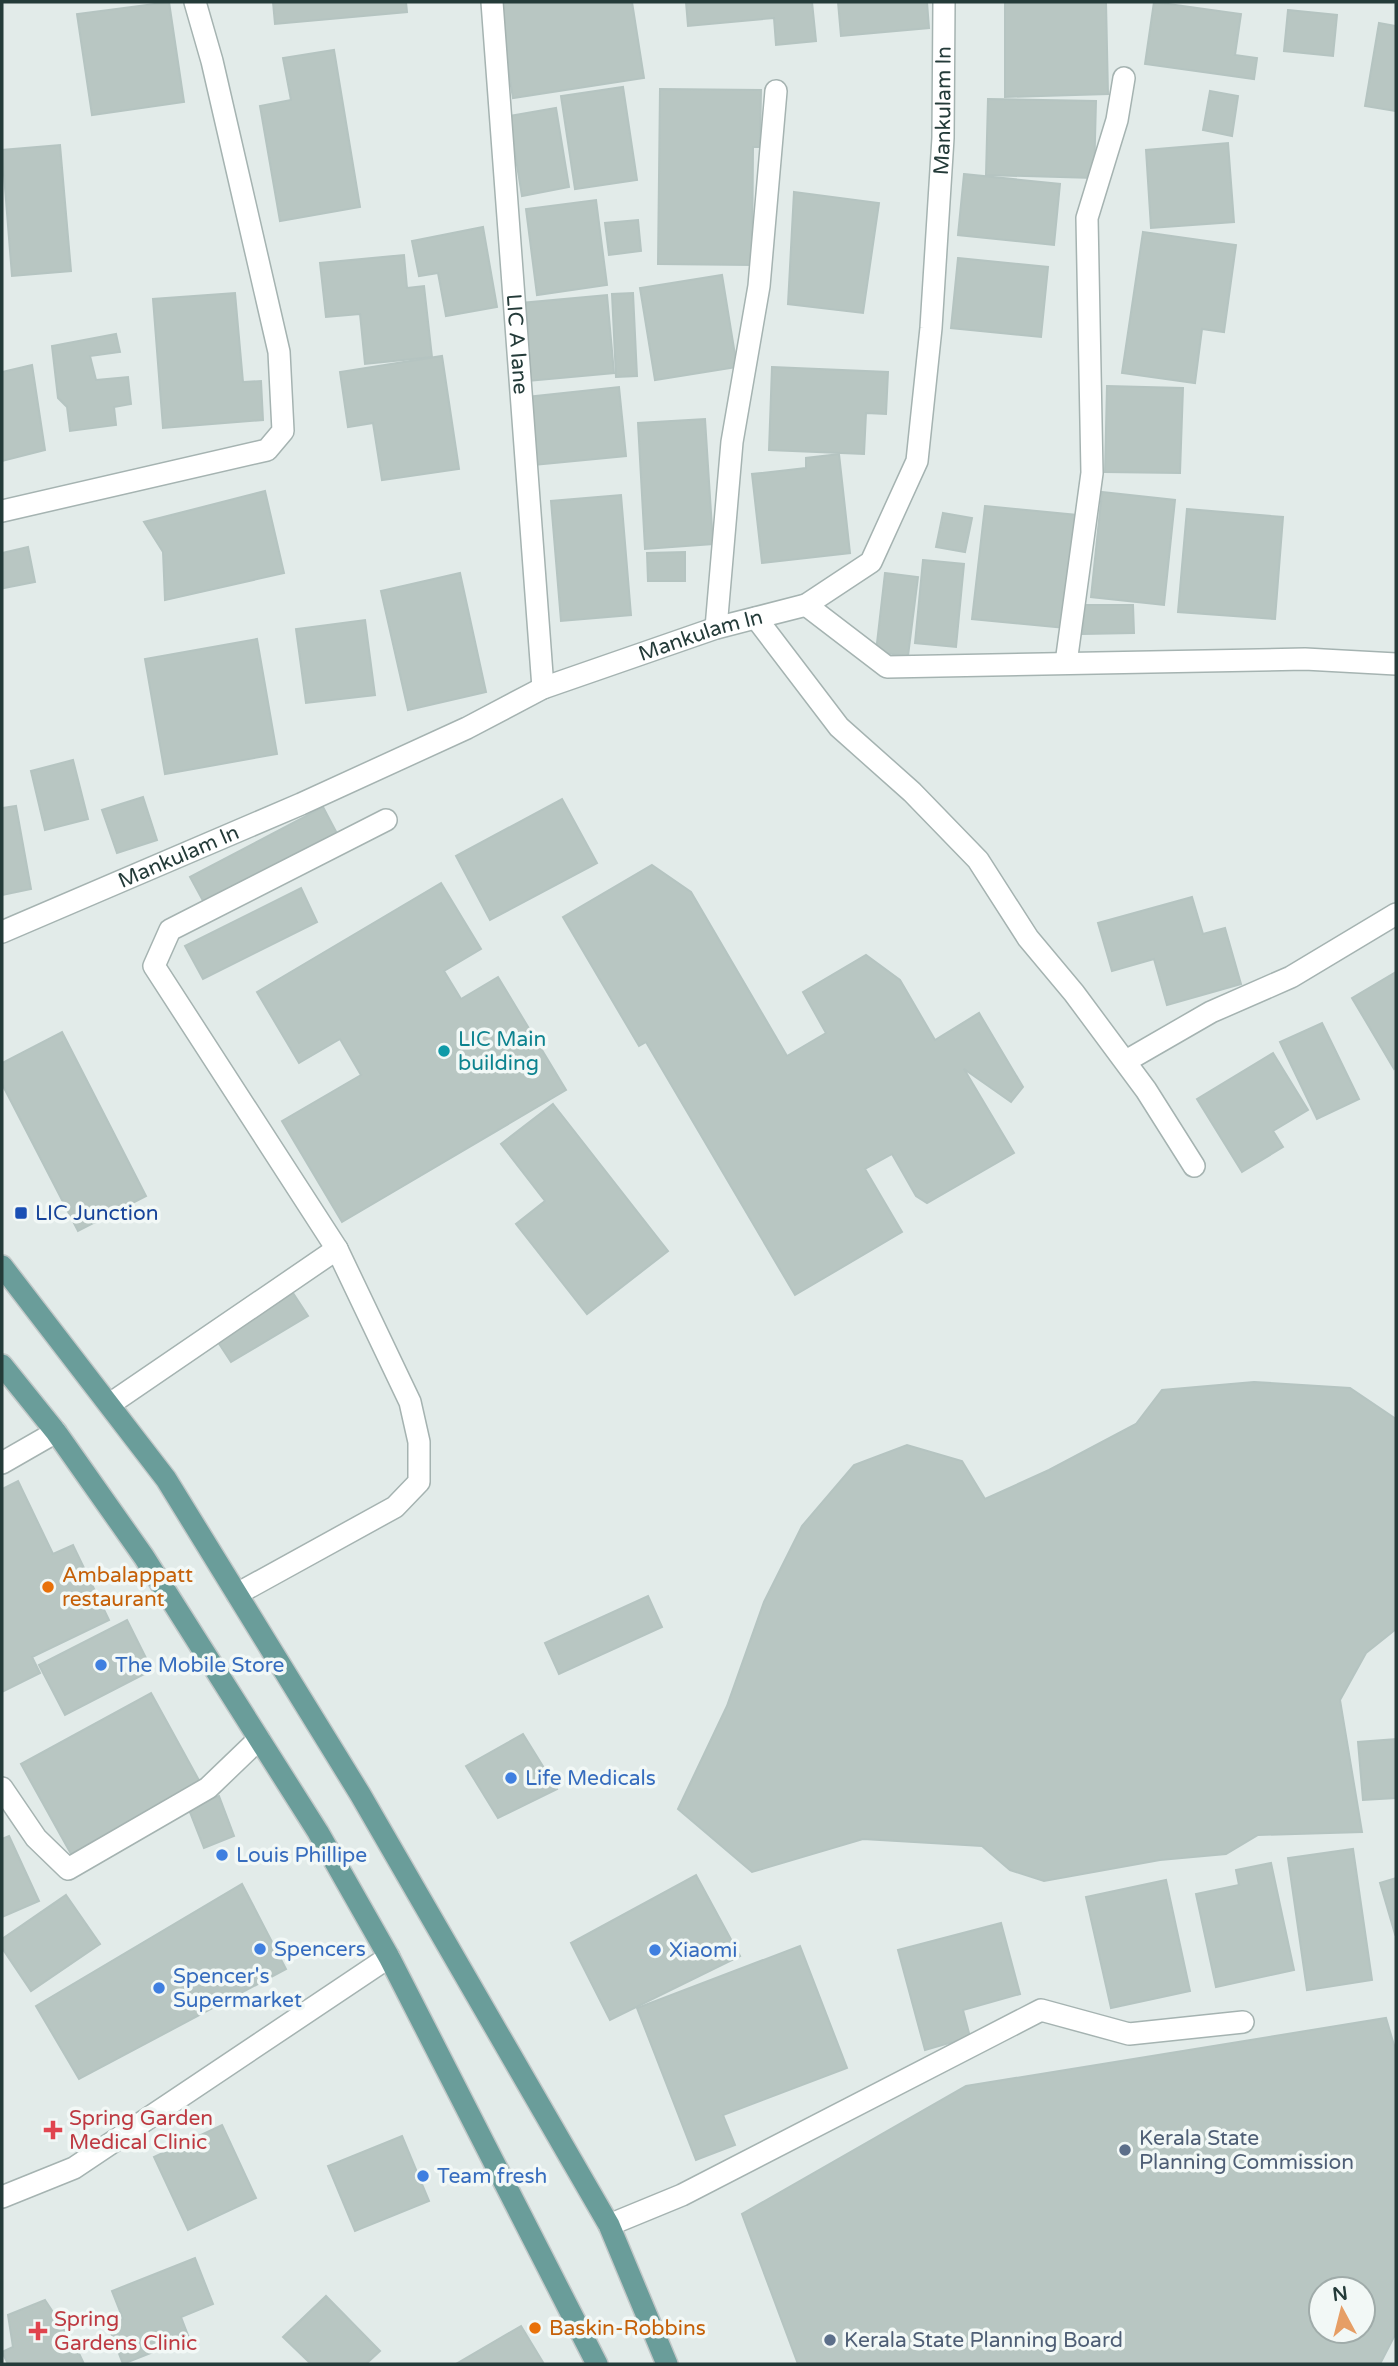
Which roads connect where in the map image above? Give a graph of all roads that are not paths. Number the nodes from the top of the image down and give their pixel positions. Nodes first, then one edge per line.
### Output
1 (195, 2) edge
2 (492, 2) edge
3 (944, 2) edge
4 (1124, 78) dead end
5 (776, 91) dead end
6 (2, 511) edge
7 (806, 605) junction
8 (756, 618) junction
9 (716, 628) junction
10 (1066, 663) junction
11 (1396, 664) edge
12 (543, 688) junction
13 (386, 820) dead end
14 (1396, 914) edge
15 (2, 932) edge
16 (1126, 1061) junction
17 (1194, 1166) dead end
18 (337, 1249) junction
19 (2, 1266) edge
20 (2, 1365) edge
21 (110, 1404) junction
22 (56, 1432) junction
23 (2, 1464) edge
24 (237, 1594) junction
25 (259, 1739) junction
26 (2, 1788) edge
27 (389, 1957) junction
28 (1243, 2022) dead end
29 (2, 2197) edge
30 (609, 2225) junction
31 (597, 2364) edge
32 (667, 2364) edge

1 - 6 street
2 - 12 street, LIC A lane
3 - 7 street, Mankulam ln
4 - 10 street
5 - 9 street
7 - 8 street, Mankulam ln
7 - 10 street
8 - 9 street, Mankulam ln
8 - 16 street
9 - 12 street, Mankulam ln
10 - 11 street
12 - 15 street, Mankulam ln
13 - 18 street
14 - 16 street
16 - 17 street
18 - 21 street
18 - 24 street
19 - 21 main road
20 - 22 main road
21 - 24 main road
22 - 23 street
22 - 25 main road
24 - 30 main road
25 - 26 street
25 - 27 main road
27 - 29 street
27 - 31 main road
28 - 30 street
30 - 32 main road

